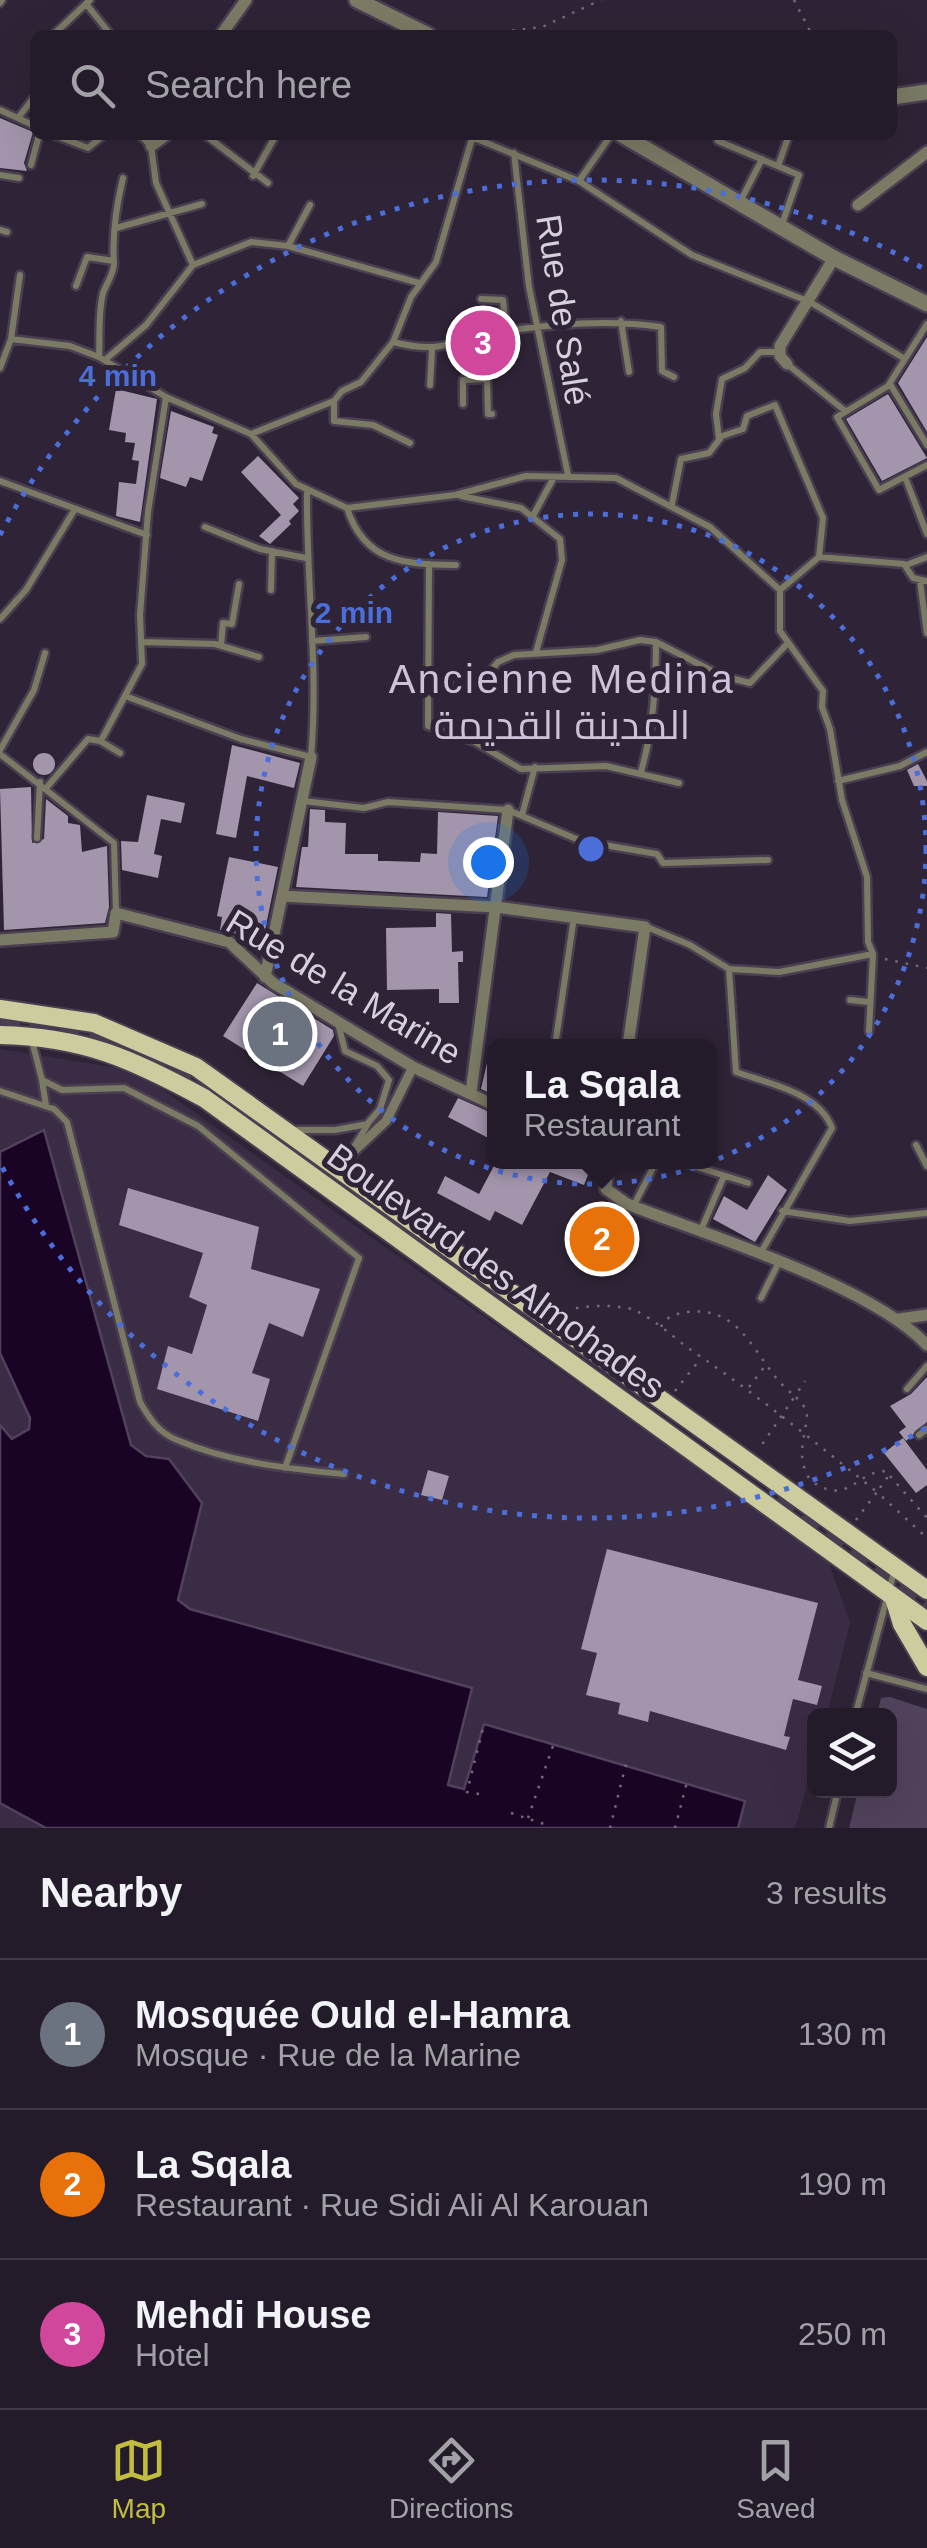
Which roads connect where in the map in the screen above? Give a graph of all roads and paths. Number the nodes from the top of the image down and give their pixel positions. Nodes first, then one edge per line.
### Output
1 (246, 0) edge
2 (357, 0) edge
3 (601, 0) edge
4 (794, 0) edge
5 (89, 2) edge
6 (58, 30) edge
7 (108, 30) edge
8 (224, 30) edge
9 (418, 30) edge
10 (516, 30) edge
11 (809, 30) edge
12 (927, 92) edge
13 (897, 96) edge
14 (30, 102) edge
15 (0, 110) edge
16 (18, 118) junction
17 (30, 124) edge
18 (38, 140) edge
19 (69, 140) edge
20 (99, 140) edge
21 (145, 140) edge
22 (159, 140) edge
23 (211, 140) edge
24 (273, 140) edge
25 (472, 140) edge
26 (483, 140) edge
27 (608, 140) edge
28 (631, 140) edge
29 (718, 140) dead end
30 (787, 140) edge
31 (151, 146) junction
32 (927, 152) edge
33 (514, 153) junction
34 (762, 159) junction
35 (31, 165) dead end
36 (778, 166) junction
37 (0, 175) edge
38 (253, 176) junction
39 (19, 178) dead end
40 (123, 178) dead end
41 (579, 181) junction
42 (268, 183) dead end
43 (739, 203) junction
44 (202, 204) dead end
45 (310, 205) dead end
46 (858, 205) dead end
47 (171, 215) junction
48 (781, 227) junction
49 (116, 228) junction
50 (288, 246) junction
51 (834, 258) junction
52 (114, 261) junction
53 (193, 265) junction
54 (20, 275) dead end
55 (418, 283) junction
56 (76, 286) dead end
57 (480, 299) dead end
58 (810, 302) junction
59 (927, 304) edge
60 (622, 321) junction
61 (927, 324) edge
62 (537, 330) junction
63 (506, 331) junction
64 (486, 335) junction
65 (11, 338) junction
66 (392, 342) junction
67 (432, 350) junction
68 (778, 352) junction
69 (102, 358) junction
70 (905, 359) junction
71 (787, 364) joint
72 (0, 368) edge
73 (630, 372) dead end
74 (674, 377) dead end
75 (487, 379) junction
76 (890, 384) junction
77 (430, 385) dead end
78 (166, 398) junction
79 (334, 402) junction
80 (463, 404) dead end
81 (844, 410) junction
82 (492, 414) dead end
83 (251, 434) junction
84 (719, 440) junction
85 (410, 443) dead end
86 (927, 445) edge
87 (927, 465) edge
88 (568, 475) junction
89 (554, 477) junction
90 (905, 477) junction
91 (0, 481) edge
92 (307, 492) junction
93 (455, 495) junction
94 (672, 504) junction
95 (347, 508) junction
96 (75, 509) junction
97 (534, 514) junction
98 (205, 528) dead end
99 (927, 534) edge
100 (147, 536) junction
101 (272, 551) junction
102 (820, 557) junction
103 (927, 557) edge
104 (306, 558) junction
105 (429, 564) junction
106 (456, 565) dead end
107 (906, 565) junction
108 (924, 581) edge
109 (239, 584) dead end
110 (271, 590) dead end
111 (780, 590) junction
112 (0, 619) edge
113 (927, 633) edge
114 (366, 637) dead end
115 (312, 641) junction
116 (143, 642) junction
117 (656, 642) junction
118 (786, 645) junction
119 (221, 646) junction
120 (536, 652) junction
121 (45, 653) dead end
122 (258, 656) dead end
123 (432, 688) junction
124 (128, 697) junction
125 (100, 742) junction
126 (0, 752) edge
127 (927, 752) edge
128 (120, 753) dead end
129 (311, 756) junction
130 (535, 767) junction
131 (641, 772) junction
132 (838, 781) junction
133 (43, 784) junction
134 (679, 784) dead end
135 (303, 801) junction
136 (508, 810) junction
137 (522, 815) junction
138 (37, 838) dead end
139 (768, 860) dead end
140 (282, 896) junction
141 (496, 907) junction
142 (116, 914) junction
143 (574, 916) junction
144 (644, 926) junction
145 (0, 940) edge
146 (873, 954) junction
147 (927, 968) edge
148 (729, 969) junction
149 (265, 977) junction
150 (850, 1000) dead end
151 (869, 1002) junction
152 (0, 1009) edge
153 (36, 1013) junction
154 (338, 1022) junction
155 (869, 1031) dead end
156 (0, 1035) edge
157 (30, 1036) junction
158 (556, 1039) edge
159 (629, 1039) edge
160 (413, 1067) junction
161 (42, 1080) junction
162 (0, 1091) edge
163 (471, 1094) junction
164 (487, 1102) edge
165 (46, 1106) junction
166 (368, 1124) junction
167 (281, 1127) junction
168 (916, 1146) dead end
169 (352, 1150) junction
170 (338, 1166) junction
171 (927, 1166) edge
172 (607, 1169) edge
173 (652, 1169) edge
174 (703, 1169) edge
175 (724, 1176) junction
176 (355, 1178) junction
177 (748, 1183) dead end
178 (634, 1206) junction
179 (782, 1212) junction
180 (927, 1213) edge
181 (701, 1231) junction
182 (760, 1255) junction
183 (779, 1262) junction
184 (760, 1298) dead end
185 (927, 1314) edge
186 (899, 1319) junction
187 (554, 1324) junction
188 (660, 1328) junction
189 (927, 1346) edge
190 (702, 1357) junction
191 (766, 1366) junction
192 (927, 1366) edge
193 (619, 1371) junction
194 (805, 1381) dead end
195 (748, 1388) junction
196 (907, 1389) dead end
197 (608, 1391) junction
198 (795, 1396) junction
199 (665, 1404) junction
200 (781, 1415) junction
201 (927, 1428) edge
202 (803, 1432) junction
203 (919, 1435) dead end
204 (750, 1464) junction
205 (285, 1468) junction
206 (344, 1474) dead end
207 (889, 1475) junction
208 (864, 1481) junction
209 (876, 1492) junction
210 (927, 1518) edge
211 (847, 1533) junction
212 (927, 1538) edge
213 (895, 1568) junction
214 (927, 1590) edge
215 (891, 1595) junction
216 (927, 1620) edge
217 (927, 1668) edge
218 (866, 1673) junction
219 (927, 1688) edge
220 (857, 1708) edge
221 (484, 1724) dead end
222 (554, 1744) dead end
223 (626, 1764) dead end
224 (687, 1782) dead end
225 (478, 1794) dead end
226 (836, 1798) edge
227 (511, 1814) dead end
228 (528, 1818) junction
229 (544, 1824) dead end
230 (610, 1828) edge
231 (676, 1828) edge
232 (829, 1828) edge

1 - 8 street
2 - 9 street
3 - 10 path
4 - 11 path
5 - 6 lane
5 - 7 lane
12 - 13 street
14 - 16 lane
15 - 16 lane
16 - 17 lane
18 - 35 lane
19 - 20 lane
21 - 31 lane
22 - 31 street
23 - 38 lane
24 - 38 lane
25 - 55 lane
26 - 33 lane
27 - 41 lane
28 - 43 street
29 - 34 lane
30 - 36 lane
31 - 47 lane
32 - 46 street
33 - 41 lane
33 - 62 lane, Rue de Salé
34 - 36 lane
34 - 43 lane
36 - 48 lane
37 - 39 lane
38 - 42 lane
40 - 49 lane
41 - 58 lane
43 - 48 street
44 - 47 lane
45 - 50 lane
47 - 49 lane
47 - 53 lane
48 - 51 street
49 - 52 lane
50 - 53 lane
50 - 55 lane
51 - 58 street
51 - 59 street
52 - 56 lane
52 - 69 lane
53 - 69 lane
54 - 65 lane
55 - 66 lane
57 - 63 lane
58 - 68 street
58 - 70 lane
60 - 62 lane
60 - 73 lane
60 - 74 lane
61 - 70 lane
62 - 63 lane
62 - 88 lane, Rue de Salé
63 - 64 lane
64 - 67 lane
64 - 75 lane
65 - 69 lane
65 - 72 lane
66 - 67 lane
66 - 79 lane
67 - 77 lane
68 - 71 street
68 - 84 lane
69 - 78 lane
70 - 76 lane
71 - 81 lane
75 - 80 lane
75 - 82 lane
76 - 81 lane
76 - 86 lane
78 - 83 lane
78 - 100 lane
79 - 83 lane
79 - 85 lane
81 - 90 lane
83 - 92 lane
84 - 94 lane
84 - 102 lane
87 - 90 lane
88 - 89 lane
88 - 94 lane
89 - 93 lane
89 - 97 lane
90 - 99 lane
91 - 96 lane
92 - 95 lane
92 - 104 lane
93 - 95 lane
93 - 97 lane
94 - 111 lane
95 - 105 lane
96 - 100 lane
96 - 112 lane
97 - 120 lane
98 - 101 lane
100 - 116 lane
101 - 104 lane
101 - 110 lane
102 - 107 lane
102 - 111 lane
103 - 107 lane
104 - 115 lane
105 - 106 lane
105 - 123 lane
107 - 108 lane
108 - 113 lane
109 - 119 lane
111 - 118 lane
114 - 115 lane
115 - 129 lane
116 - 119 lane
116 - 124 lane
117 - 118 lane
117 - 120 lane
117 - 131 lane
118 - 132 lane
119 - 122 lane
120 - 123 lane
121 - 126 lane
123 - 130 lane
124 - 125 lane
124 - 129 lane
125 - 128 lane
125 - 133 lane
126 - 133 lane
127 - 132 lane
129 - 135 street
130 - 131 lane
130 - 137 lane
131 - 134 lane
132 - 146 lane
133 - 138 lane
133 - 142 lane
135 - 136 lane
135 - 140 street
136 - 137 lane
136 - 141 street
137 - 139 lane
140 - 141 street
140 - 149 street
141 - 143 street
141 - 163 street
142 - 145 street
142 - 149 street, Rue de la Marine
143 - 144 street
143 - 158 lane
144 - 148 lane
144 - 159 street
146 - 147 path
146 - 148 lane
146 - 151 lane
148 - 179 lane
149 - 154 street, Rue de la Marine
150 - 151 lane
151 - 155 lane
152 - 153 main road, Boulevard des Almohades
153 - 157 main road
153 - 167 main road, Boulevard des Almohades
154 - 160 street, Rue de la Marine
154 - 166 lane
156 - 157 main road, Boulevard des Almohades
157 - 161 lane
157 - 197 main road, Boulevard des Almohades
160 - 163 street, Rue de la Marine
160 - 169 street
161 - 165 lane
161 - 205 lane
162 - 165 lane
163 - 164 street, Rue de la Marine
165 - 205 lane
166 - 167 lane
166 - 169 lane
167 - 170 main road, Boulevard des Almohades
168 - 171 lane
169 - 170 street
169 - 176 lane
170 - 176 main road, Boulevard des Almohades
172 - 178 street
173 - 178 lane
174 - 175 lane
175 - 177 lane
175 - 181 lane
176 - 187 main road, Boulevard des Almohades
178 - 181 street
179 - 180 lane
179 - 182 lane
181 - 182 street
182 - 183 street
183 - 184 lane
183 - 186 street
185 - 186 street
186 - 189 street
187 - 188 path
187 - 193 main road, Boulevard des Almohades
188 - 190 path
188 - 191 path
190 - 195 path
190 - 199 path
191 - 195 path
191 - 198 path
192 - 196 lane
193 - 197 main road
193 - 199 main road, Boulevard des Almohades
194 - 198 path
195 - 200 path
197 - 215 main road, Boulevard des Almohades
198 - 200 path
198 - 202 path
199 - 204 main road, Boulevard des Almohades
200 - 202 path
200 - 204 path
201 - 203 lane
202 - 208 path
202 - 208 path
204 - 211 main road, Boulevard des Almohades
205 - 206 lane
207 - 208 path
207 - 209 path
207 - 210 path
208 - 209 path
209 - 211 path
209 - 212 path
211 - 213 main road, Boulevard des Almohades
213 - 214 main road, Boulevard des Almohades
213 - 215 lane
215 - 216 main road, Boulevard des Almohades
215 - 217 main road
215 - 218 lane
218 - 219 lane
218 - 220 lane
221 - 225 path
222 - 228 path
223 - 230 path
224 - 231 path
226 - 232 lane
227 - 228 path
228 - 229 path

